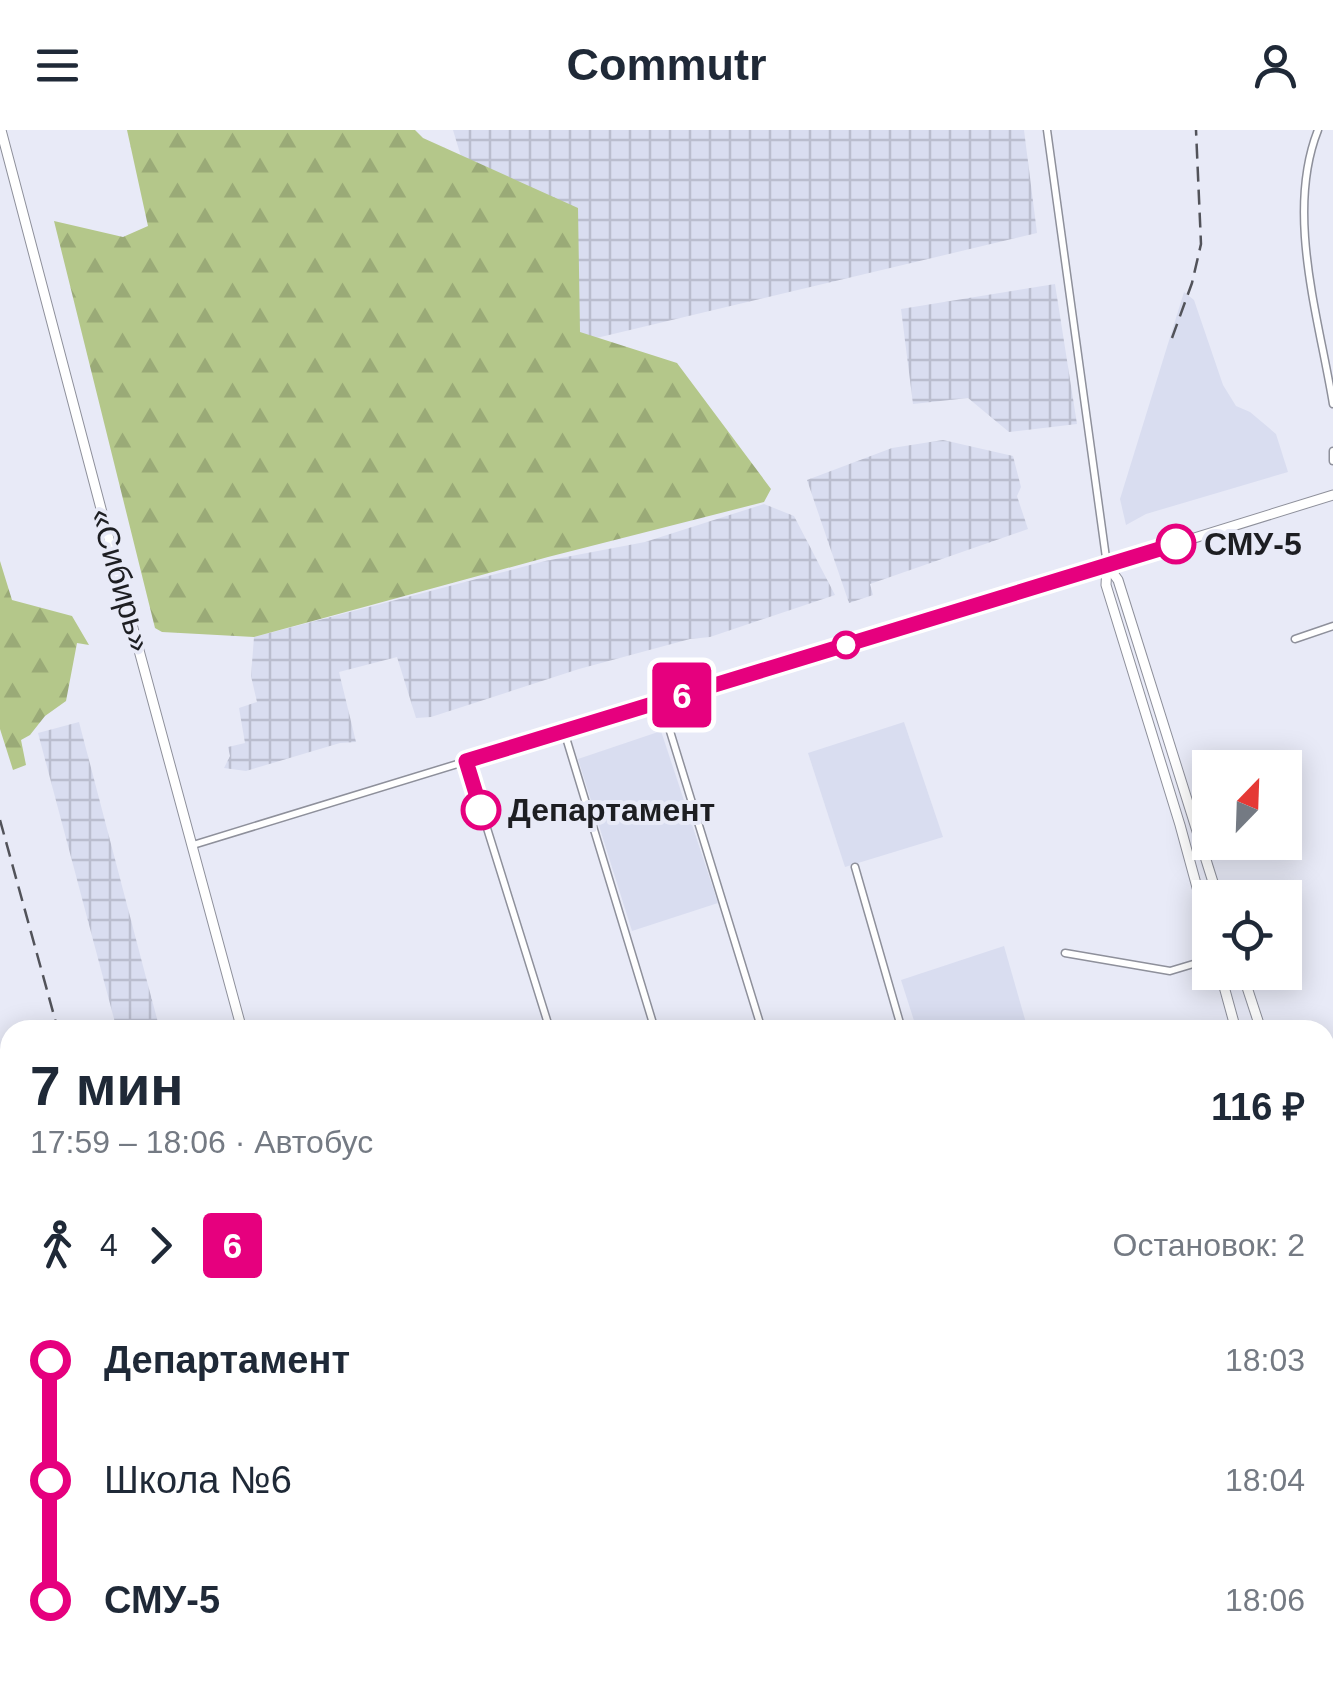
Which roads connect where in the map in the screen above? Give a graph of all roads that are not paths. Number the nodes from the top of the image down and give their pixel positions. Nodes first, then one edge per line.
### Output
1 (1, 130) edge
2 (1048, 130) edge
3 (1318, 130) edge
4 (1333, 404) edge
5 (1333, 451) edge
6 (1333, 461) edge
7 (1333, 495) edge
8 (1108, 565) junction
9 (1333, 626) edge
10 (1295, 639) dead end
11 (661, 702) junction
12 (564, 732) junction
13 (466, 761) junction
14 (192, 845) junction
15 (855, 867) dead end
16 (1195, 880) edge
17 (1212, 880) edge
18 (1065, 953) dead end
19 (1192, 964) edge
20 (1225, 990) edge
21 (1248, 990) edge
22 (239, 1020) edge
23 (547, 1020) edge
24 (652, 1020) edge
25 (759, 1020) edge
26 (899, 1020) edge
27 (1233, 1020) edge
28 (1258, 1020) edge

1 - 14 main road, «Сибирь»
2 - 8 street
3 - 4 street
5 - 6 street
7 - 8 main road
8 - 11 street
8 - 16 main road
8 - 17 main road
9 - 10 street
11 - 12 street
11 - 25 street
12 - 13 street
12 - 24 street
13 - 14 street
13 - 23 street
14 - 22 main road, «Сибирь»
15 - 26 street
18 - 19 street
20 - 27 main road
21 - 28 main road

